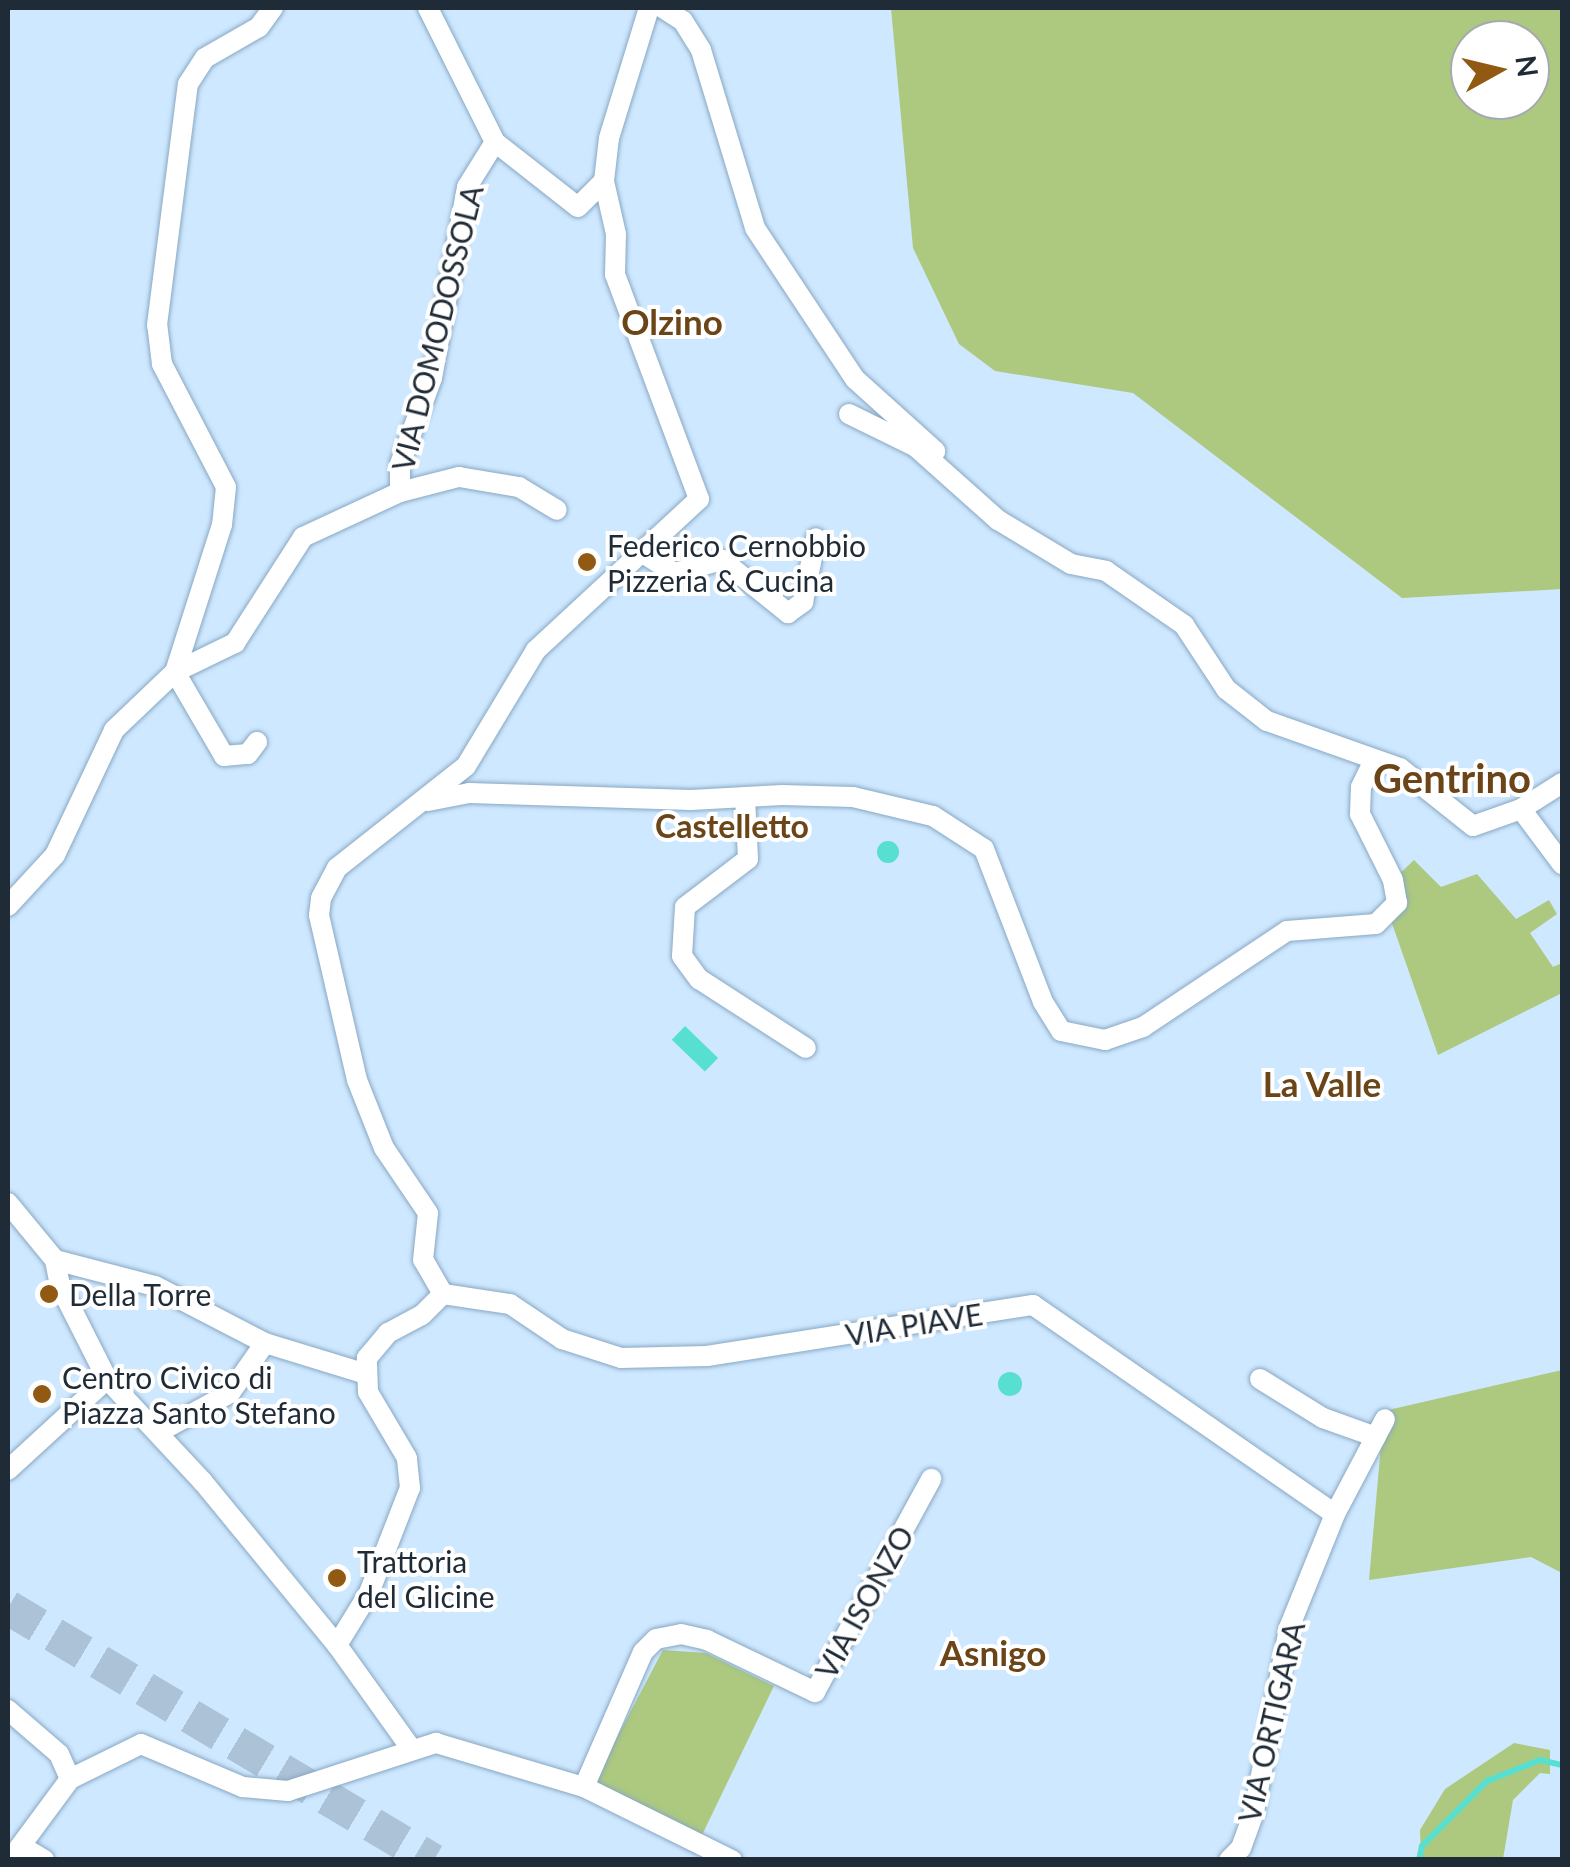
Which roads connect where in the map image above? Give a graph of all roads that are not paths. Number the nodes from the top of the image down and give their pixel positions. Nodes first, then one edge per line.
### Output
1 (274, 8) edge
2 (428, 8) edge
3 (650, 8) edge
4 (664, 8) edge
5 (495, 142) junction
6 (604, 181) junction
7 (850, 414) dead end
8 (950, 472) junction
9 (400, 492) junction
10 (557, 510) dead end
11 (816, 538) dead end
12 (641, 552) junction
13 (175, 672) junction
14 (257, 742) dead end
15 (1373, 762) junction
16 (1562, 783) edge
17 (745, 796) junction
18 (425, 802) junction
19 (1522, 809) junction
20 (1562, 864) edge
21 (8, 906) edge
22 (806, 1048) dead end
23 (8, 1203) edge
24 (55, 1260) junction
25 (443, 1294) junction
26 (264, 1343) junction
27 (363, 1373) junction
28 (107, 1379) junction
29 (1260, 1379) dead end
30 (159, 1432) junction
31 (8, 1470) edge
32 (931, 1479) dead end
33 (1335, 1514) junction
34 (337, 1645) junction
35 (8, 1710) edge
36 (410, 1747) junction
37 (70, 1779) junction
38 (584, 1787) junction
39 (15, 1853) edge
40 (722, 1857) edge
41 (44, 1860) edge
42 (1229, 1860) edge

1 - 13 street
2 - 5 street
3 - 6 street
4 - 8 street
5 - 6 street
5 - 9 street, VIA DOMODOSSOLA
6 - 12 street
7 - 8 street
8 - 15 street
9 - 10 street
9 - 13 street
11 - 12 street
12 - 18 street
13 - 14 street
13 - 21 street
15 - 17 street
15 - 19 street
16 - 19 street
17 - 18 street
17 - 22 street
18 - 25 street
19 - 20 street
23 - 24 street
24 - 26 street
24 - 28 street
25 - 27 street
25 - 33 street, VIA PIAVE
26 - 27 street
26 - 30 street
27 - 34 street
28 - 30 street
28 - 31 street
29 - 33 street, VIA ORTIGARA
30 - 34 street
32 - 38 street, VIA ISONZO
33 - 42 street, VIA ORTIGARA
34 - 36 street
35 - 37 street
36 - 37 street
36 - 38 street
37 - 39 street
38 - 40 street
39 - 41 street

